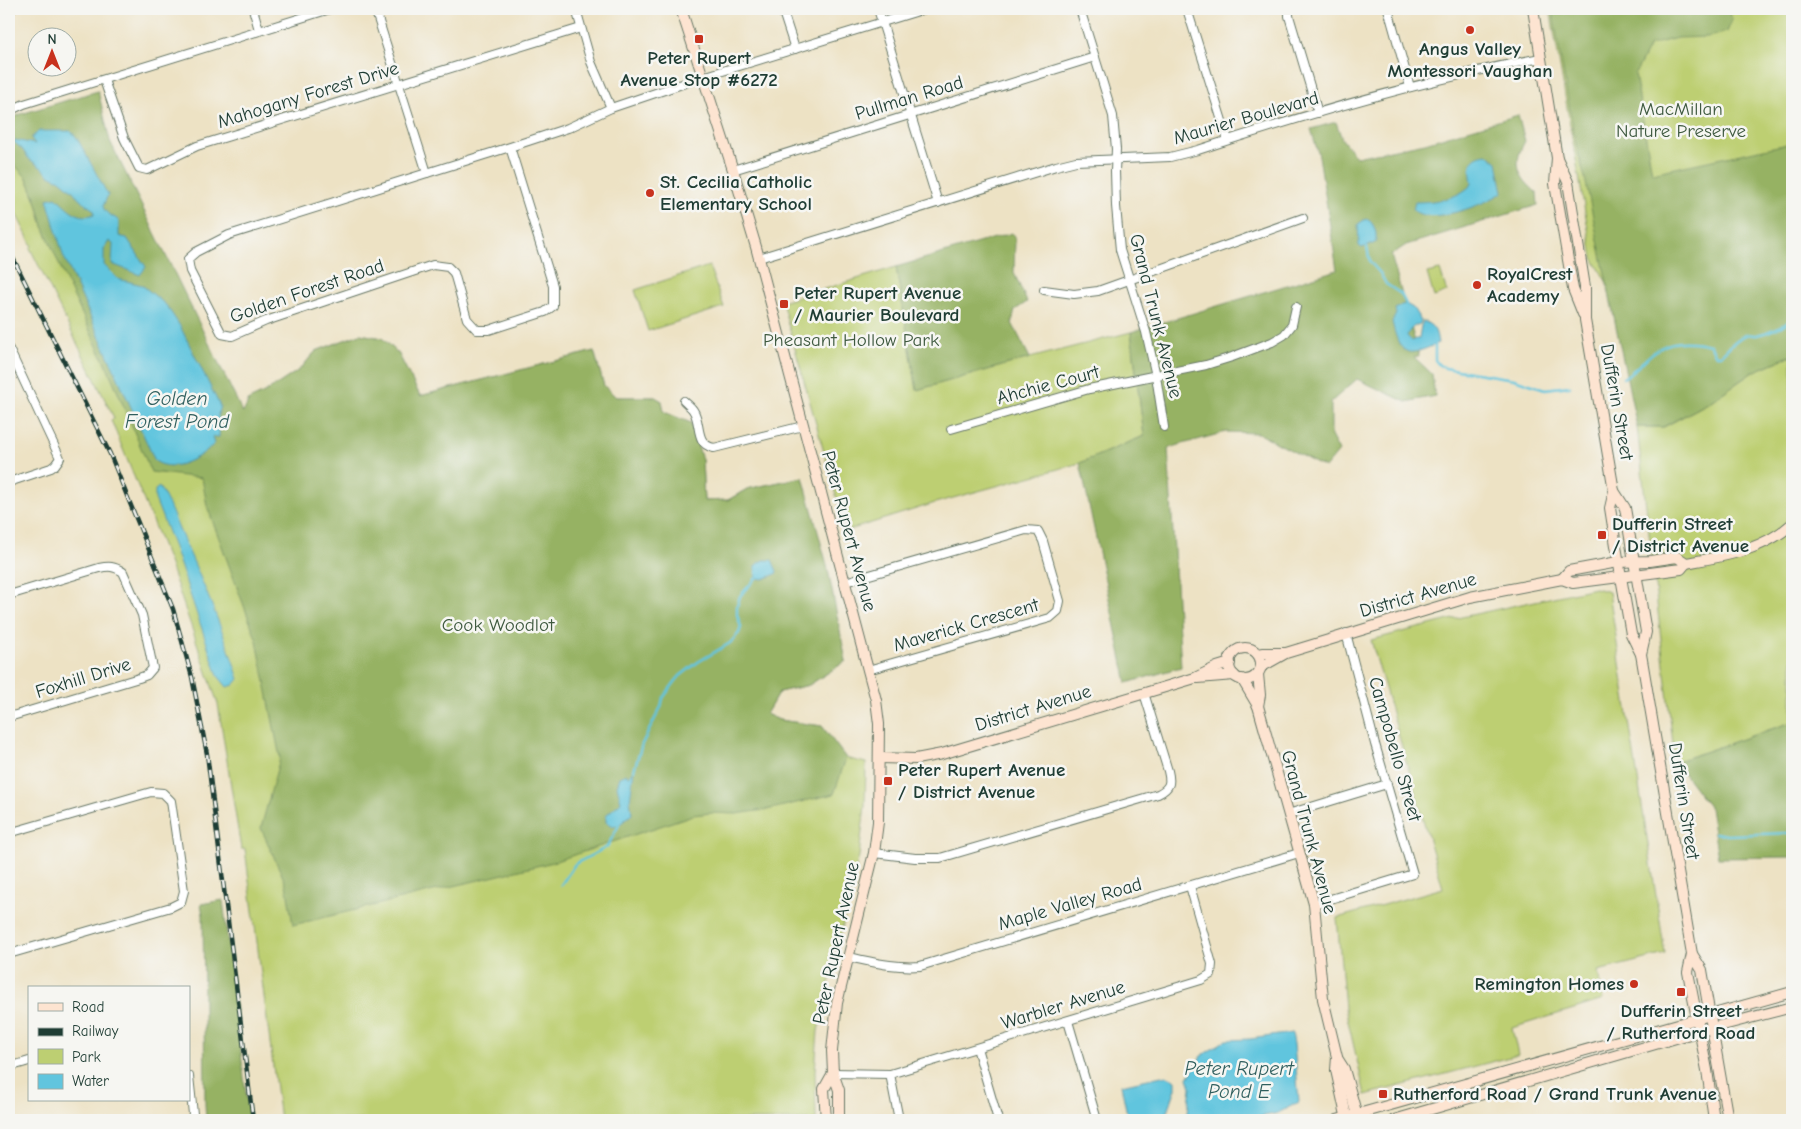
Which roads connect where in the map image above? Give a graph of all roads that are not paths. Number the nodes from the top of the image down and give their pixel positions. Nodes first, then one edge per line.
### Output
1 (253, 9) edge
2 (330, 9) edge
3 (375, 9) edge
4 (576, 9) edge
5 (681, 9) edge
6 (782, 9) edge
7 (878, 9) edge
8 (925, 9) edge
9 (1080, 9) edge
10 (1187, 9) edge
11 (1289, 9) edge
12 (1388, 9) edge
13 (1532, 9) edge
14 (882, 23) junction
15 (582, 28) junction
16 (259, 30) junction
17 (795, 49) junction
18 (1095, 57) junction
19 (1541, 58) junction
20 (703, 77) junction
21 (104, 80) junction
22 (399, 84) junction
23 (1410, 87) junction
24 (611, 108) junction
25 (9, 111) edge
26 (1318, 113) junction
27 (910, 115) junction
28 (1228, 140) junction
29 (510, 147) junction
30 (1115, 160) junction
31 (733, 170) junction
32 (427, 173) junction
33 (938, 203) junction
34 (1303, 218) dead end
35 (758, 258) junction
36 (1130, 281) junction
37 (1044, 290) dead end
38 (1296, 307) dead end
39 (9, 349) edge
40 (1156, 376) junction
41 (684, 401) dead end
42 (803, 426) junction
43 (1164, 427) dead end
44 (951, 429) dead end
45 (9, 482) edge
46 (1614, 490) junction
47 (1792, 524) edge
48 (1618, 562) junction
49 (1633, 562) junction
50 (1686, 563) junction
51 (1636, 576) junction
52 (1621, 577) junction
53 (1562, 579) junction
54 (845, 582) junction
55 (9, 595) edge
56 (1346, 633) junction
57 (1286, 653) junction
58 (1258, 654) junction
59 (1642, 654) junction
60 (1230, 663) junction
61 (868, 670) junction
62 (1259, 671) junction
63 (1238, 677) junction
64 (1195, 678) junction
65 (1144, 693) junction
66 (1258, 706) junction
67 (9, 717) edge
68 (880, 758) junction
69 (1387, 784) junction
70 (1288, 814) junction
71 (9, 833) edge
72 (874, 853) junction
73 (1299, 853) junction
74 (1190, 886) junction
75 (1314, 904) junction
76 (9, 954) edge
77 (1692, 954) junction
78 (848, 956) junction
79 (1792, 992) edge
80 (1792, 1007) edge
81 (1711, 1015) junction
82 (1697, 1018) junction
83 (1068, 1021) junction
84 (1713, 1028) junction
85 (1700, 1031) junction
86 (977, 1048) junction
87 (1337, 1057) junction
88 (28, 1061) edge
89 (9, 1067) edge
90 (833, 1073) junction
91 (890, 1074) junction
92 (190, 1086) edge
93 (1358, 1117) edge
94 (1344, 1119) edge
95 (191, 1120) edge
96 (826, 1120) edge
97 (840, 1120) edge
98 (899, 1120) edge
99 (998, 1120) edge
100 (1097, 1120) edge
101 (1394, 1120) edge
102 (1714, 1120) edge
103 (1728, 1120) edge

1 - 16 street
2 - 16 street
3 - 22 street
4 - 15 street
5 - 20 street, Peter Rupert Avenue
6 - 17 street
7 - 14 street
8 - 14 street, Golden Forest Road
9 - 18 street, Grand Trunk Avenue
10 - 28 street
11 - 26 street
12 - 23 street
13 - 19 street, Dufferin Street
14 - 17 street, Golden Forest Road
14 - 27 street
15 - 22 street, Mahogany Forest Drive
15 - 24 street
16 - 21 street
17 - 20 street, Golden Forest Road
18 - 27 street, Pullman Road
18 - 30 street, Grand Trunk Avenue
19 - 23 street, Maurier Boulevard
19 - 46 street, Dufferin Street
20 - 24 street, Golden Forest Road
20 - 31 street, Peter Rupert Avenue
21 - 22 street, Mahogany Forest Drive
21 - 25 street
22 - 32 street
23 - 26 street, Maurier Boulevard
24 - 29 street, Golden Forest Road
26 - 28 street, Maurier Boulevard
27 - 31 street, Pullman Road
27 - 33 street
28 - 30 street, Maurier Boulevard
29 - 32 street, Golden Forest Road
29 - 32 street, Golden Forest Road
30 - 33 street, Maurier Boulevard
30 - 36 street, Grand Trunk Avenue
31 - 35 street, Peter Rupert Avenue
33 - 35 street, Maurier Boulevard
34 - 36 street
35 - 42 street, Peter Rupert Avenue
36 - 37 street
36 - 40 street, Grand Trunk Avenue
38 - 40 street, Ahchie Court
39 - 45 street
40 - 43 street, Grand Trunk Avenue
40 - 44 street, Ahchie Court
41 - 42 street
42 - 54 street, Peter Rupert Avenue
46 - 48 street, Dufferin Street
46 - 49 street, Dufferin Street
47 - 50 street
48 - 49 street, District Avenue
48 - 52 street, Dufferin Street
48 - 53 street, District Avenue
49 - 50 street, District Avenue
49 - 51 street, Dufferin Street
50 - 51 street, District Avenue
51 - 52 street, District Avenue
51 - 59 street, Dufferin Street
52 - 53 street, District Avenue
52 - 59 street, Dufferin Street
53 - 56 street, District Avenue
54 - 61 street, Peter Rupert Avenue
54 - 61 street, Maverick Crescent
55 - 67 street, Foxhill Drive
56 - 57 street, District Avenue
56 - 69 street, Campobello Street
57 - 58 street, District Avenue
57 - 62 street, District Avenue
58 - 60 street
58 - 62 street
59 - 77 street, Dufferin Street
60 - 63 street
60 - 64 street, District Avenue
61 - 68 street, Peter Rupert Avenue
62 - 63 street
62 - 66 street, Grand Trunk Avenue
63 - 64 street, District Avenue
63 - 66 street, Grand Trunk Avenue
64 - 65 street, District Avenue
65 - 68 street, District Avenue
65 - 72 street
66 - 70 street, Grand Trunk Avenue
68 - 72 street, Peter Rupert Avenue
69 - 70 street
69 - 75 street, Campobello Street
70 - 73 street, Grand Trunk Avenue
71 - 76 street
72 - 78 street, Peter Rupert Avenue
73 - 74 street, Maple Valley Road
73 - 75 street, Grand Trunk Avenue
74 - 78 street, Maple Valley Road
74 - 83 street, Warbler Avenue
75 - 87 street, Grand Trunk Avenue
77 - 81 street, Dufferin Street
77 - 82 street, Dufferin Street
78 - 90 street, Peter Rupert Avenue
79 - 81 street
80 - 84 street
81 - 82 street
81 - 84 street, Dufferin Street
82 - 85 street, Dufferin Street
82 - 93 street
83 - 86 street, Warbler Avenue
83 - 100 street
84 - 85 street
84 - 103 street, Dufferin Street
85 - 101 street
85 - 102 street, Dufferin Street
86 - 91 street, Warbler Avenue
86 - 99 street
87 - 93 street, Grand Trunk Avenue
87 - 94 street, Grand Trunk Avenue
88 - 89 street
90 - 91 street, Warbler Avenue
90 - 96 street, Peter Rupert Avenue
90 - 97 street, Peter Rupert Avenue
91 - 98 street
92 - 95 street
93 - 94 street

